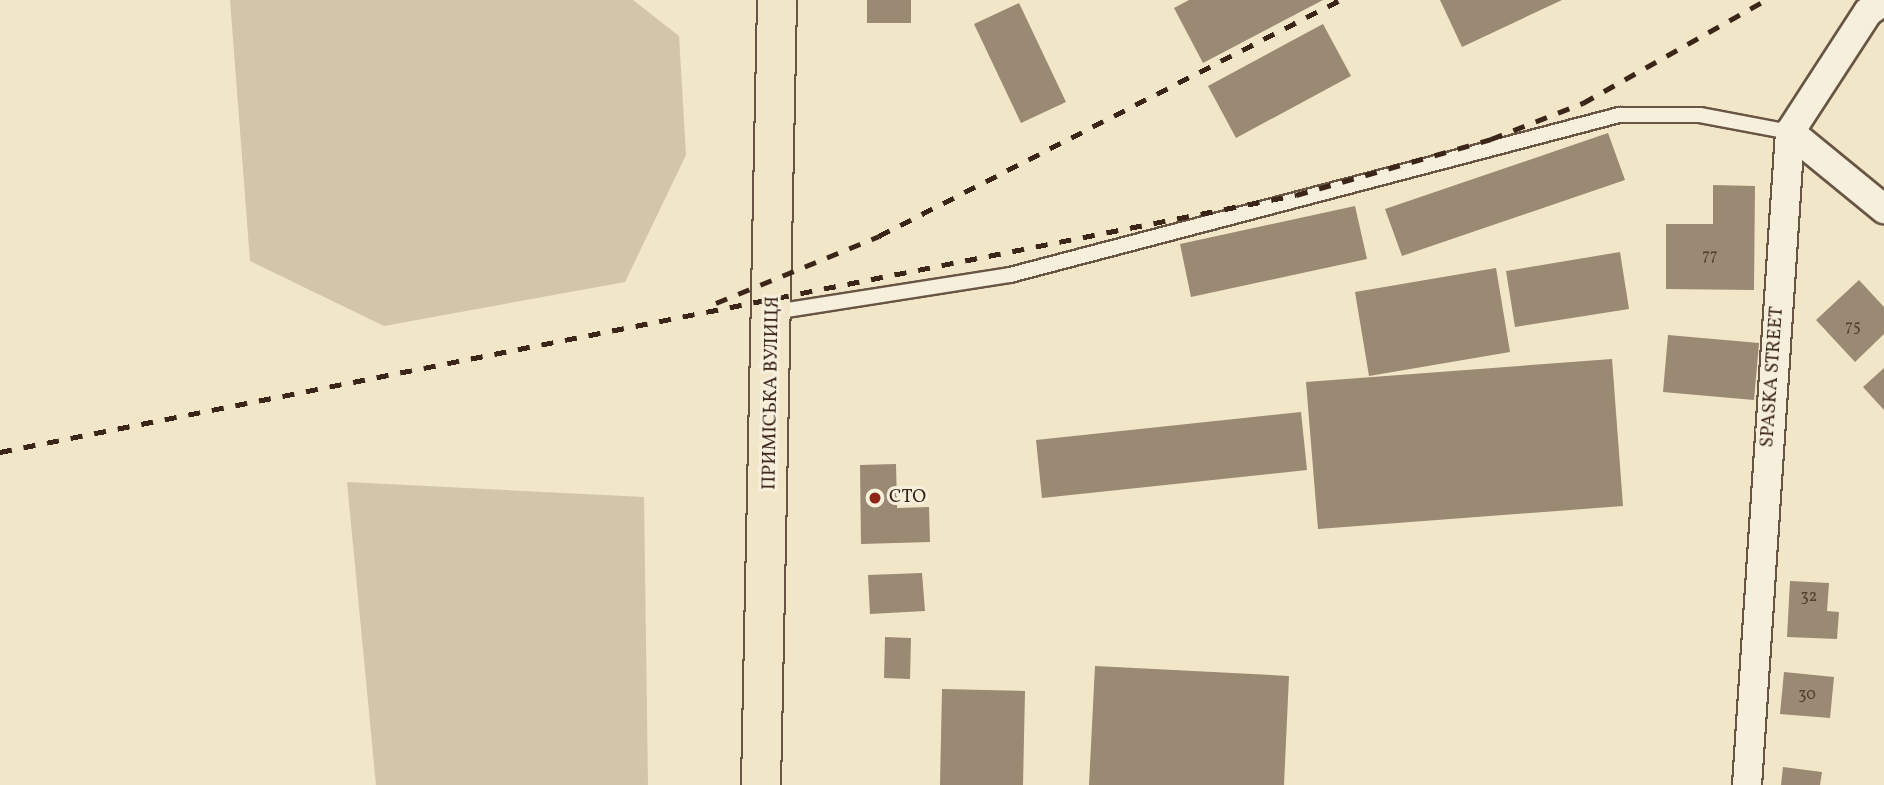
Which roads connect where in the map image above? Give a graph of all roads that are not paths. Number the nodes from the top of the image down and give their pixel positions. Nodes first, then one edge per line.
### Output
1 (777, 0) edge
2 (1884, 1) edge
3 (1790, 132) junction
4 (1884, 209) edge
5 (774, 312) junction
6 (761, 785) edge
7 (1747, 785) edge

1 - 5 main road, ПРИМІСЬКА ВУЛИЦЯ
2 - 3 street, SPASKA STREET
3 - 4 street
3 - 5 lane
3 - 7 street, SPASKA STREET
5 - 6 main road, ПРИМІСЬКА ВУЛИЦЯ

